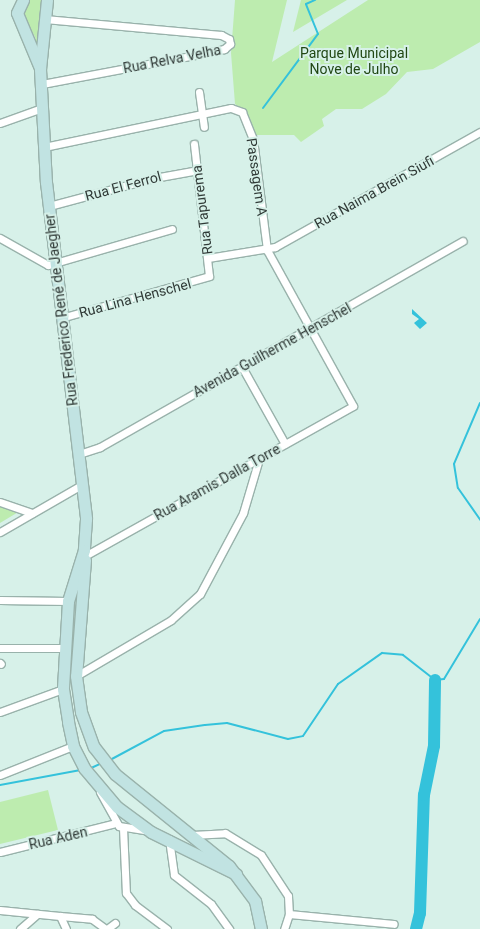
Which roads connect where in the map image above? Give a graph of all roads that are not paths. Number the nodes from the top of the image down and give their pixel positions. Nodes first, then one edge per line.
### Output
1 (15, 0) edge
2 (24, 0) edge
3 (40, 0) edge
4 (47, 0) edge
5 (17, 13) junction
6 (44, 20) junction
7 (21, 28) junction
8 (40, 69) junction
9 (42, 84) junction
10 (199, 92) dead end
11 (42, 108) junction
12 (203, 113) junction
13 (0, 123) edge
14 (204, 127) dead end
15 (480, 132) edge
16 (194, 144) dead end
17 (44, 147) junction
18 (198, 170) junction
19 (48, 206) junction
20 (172, 229) dead end
21 (0, 238) edge
22 (463, 241) dead end
23 (267, 250) junction
24 (208, 258) junction
25 (54, 264) junction
26 (209, 276) joint
27 (61, 318) junction
28 (310, 329) junction
29 (242, 367) junction
30 (285, 444) junction
31 (80, 454) junction
32 (259, 459) junction
33 (83, 484) junction
34 (0, 502) edge
35 (32, 513) junction
36 (0, 532) edge
37 (84, 555) junction
38 (0, 600) edge
39 (68, 601) junction
40 (81, 608) junction
41 (0, 648) edge
42 (64, 648) junction
43 (76, 676) junction
44 (63, 689) junction
45 (0, 712) edge
46 (73, 746) junction
47 (93, 746) junction
48 (0, 775) edge
49 (99, 790) junction
50 (116, 823) junction
51 (177, 823) junction
52 (123, 828) junction
53 (151, 832) junction
54 (192, 835) junction
55 (169, 840) junction
56 (0, 852) edge
57 (236, 874) junction
58 (0, 910) edge
59 (37, 914) junction
60 (289, 914) junction
61 (60, 916) junction
62 (115, 923) dead end
63 (394, 924) dead end
64 (20, 929) edge
65 (66, 929) edge
66 (106, 929) edge
67 (167, 929) edge
68 (229, 929) edge
69 (261, 929) edge
70 (284, 929) edge

1 - 5 street
2 - 5 main road
3 - 6 main road
4 - 6 main road, Rua Frederico René de Jaegher
5 - 7 main road, Rua Frederico René de Jaegher
6 - 7 main road
6 - 8 main road, Rua Frederico René de Jaegher
6 - 9 street, Rua Relva Velha
7 - 8 main road, Rua Frederico René de Jaegher
8 - 9 main road, Rua Frederico René de Jaegher
9 - 11 main road, Rua Frederico René de Jaegher
10 - 12 street
11 - 13 street
11 - 17 main road, Rua Frederico René de Jaegher
12 - 14 street
12 - 17 street
12 - 23 street, Passagem A
15 - 23 street, Rua Naima Brein Siufi
16 - 18 street, Rua Tapurema
17 - 19 main road, Rua Frederico René de Jaegher
18 - 19 street, Rua El Ferrol
18 - 24 street, Rua Tapurema
19 - 25 main road, Rua Frederico René de Jaegher
20 - 25 street
21 - 25 street
22 - 28 street, Avenida Guilherme Henschel
23 - 24 street
23 - 28 street
24 - 26 street, Rua Tapurema
25 - 27 main road, Rua Frederico René de Jaegher
26 - 27 street, Rua Lina Henschel
27 - 31 main road, Rua Frederico René de Jaegher
28 - 29 street, Avenida Guilherme Henschel
28 - 30 street, Rua Aramis Dalla Torre
29 - 30 street
29 - 31 street, Avenida Guilherme Henschel
30 - 32 street, Rua Aramis Dalla Torre
31 - 33 main road, Rua Frederico René de Jaegher
32 - 37 street, Rua Aramis Dalla Torre
32 - 43 street
33 - 35 street
33 - 37 main road, Rua Frederico René de Jaegher
34 - 35 street
35 - 36 street
37 - 39 main road, Rua Frederico René de Jaegher
37 - 40 main road, Rua Frederico René de Jaegher
38 - 39 street
39 - 40 main road
39 - 42 main road, Rua Frederico René de Jaegher
40 - 43 main road, Rua Frederico René de Jaegher
41 - 42 street
42 - 44 main road, Rua Frederico René de Jaegher
43 - 47 main road, Rua Frederico René de Jaegher
44 - 45 street
44 - 46 main road, Rua Frederico René de Jaegher
46 - 47 main road
46 - 48 street
46 - 49 main road, Rua Frederico René de Jaegher
47 - 51 main road, Rua Frederico René de Jaegher
49 - 50 street, Rua Frederico René de Jaegher
49 - 53 main road, Rua Frederico René de Jaegher
50 - 52 street, Rua Frederico René de Jaegher
50 - 56 street, Rua Aden
51 - 54 main road, Rua Frederico René de Jaegher
51 - 55 main road
52 - 53 street, Rua Frederico René de Jaegher
52 - 67 street
53 - 55 main road, Rua Frederico René de Jaegher
54 - 57 main road, Rua Frederico René de Jaegher
54 - 60 street
55 - 57 main road, Rua Frederico René de Jaegher
55 - 68 street
57 - 69 main road, Rua Frederico René de Jaegher
58 - 59 street
59 - 61 street
59 - 64 street
60 - 63 street
60 - 70 street
61 - 65 street
61 - 66 street
62 - 66 street

